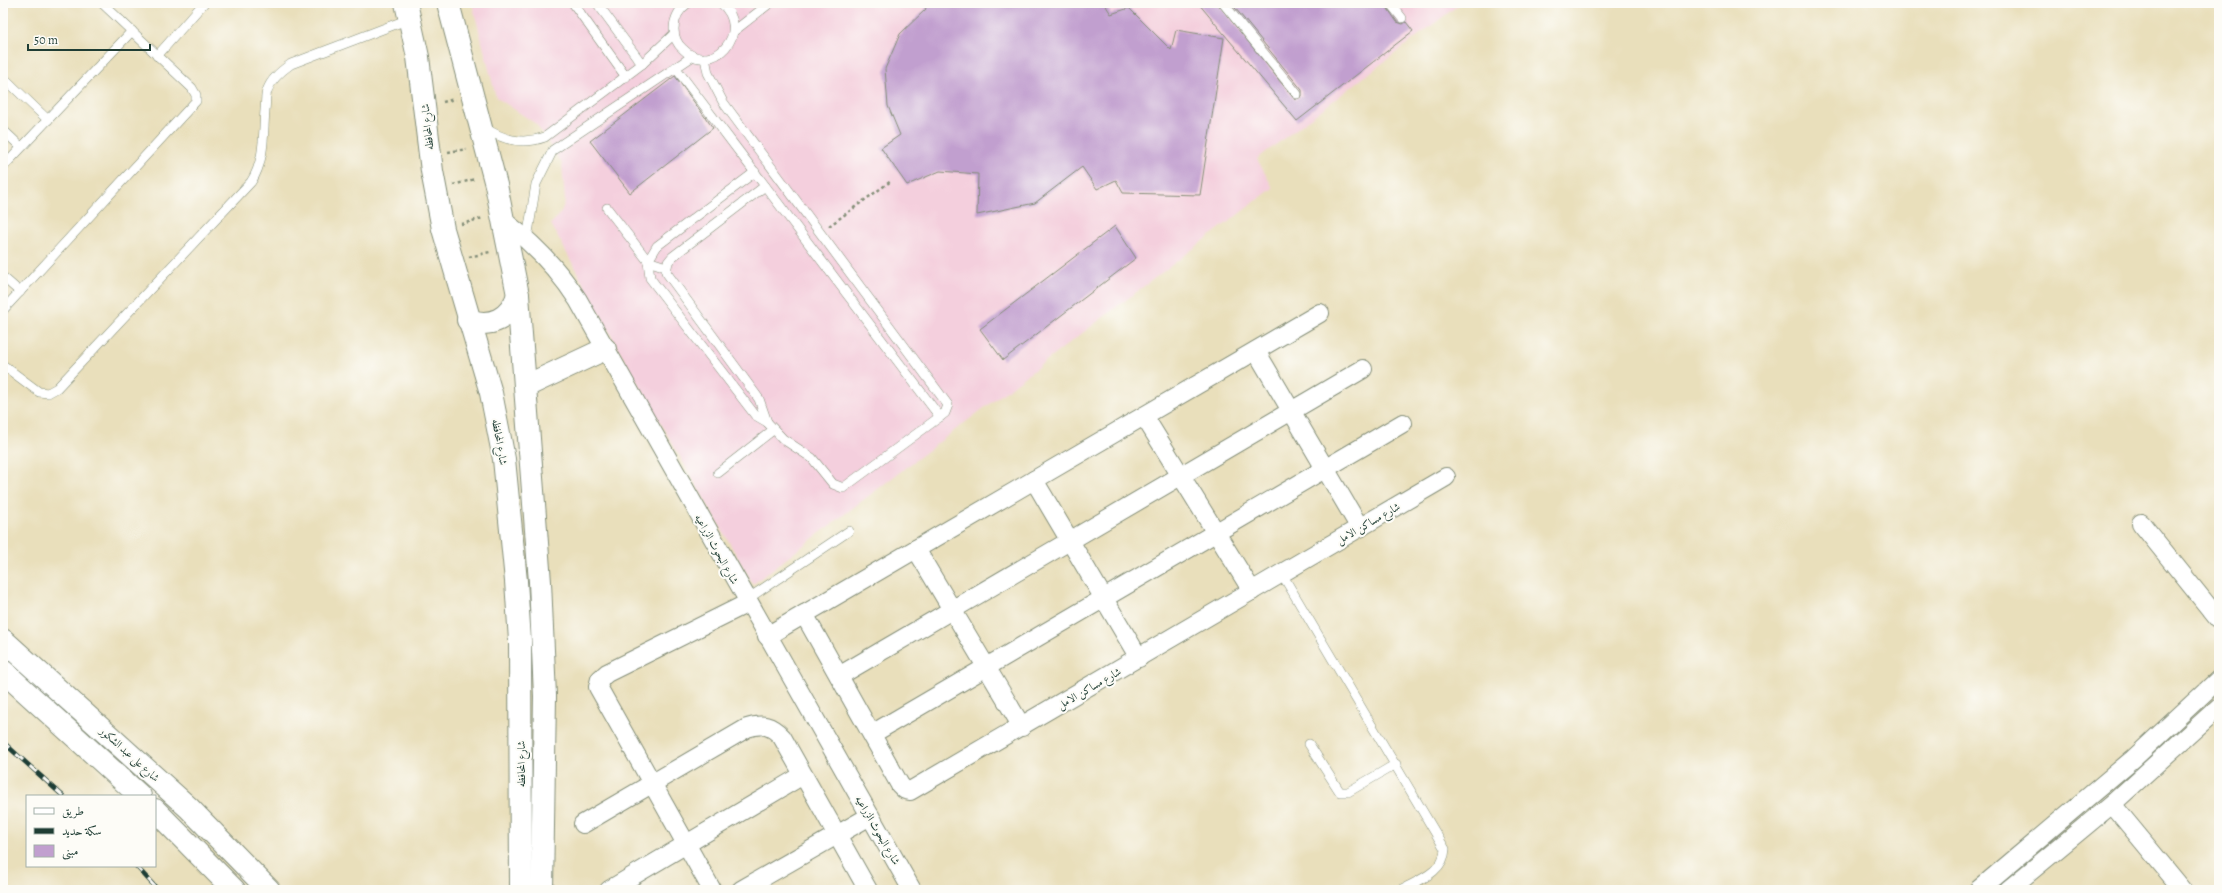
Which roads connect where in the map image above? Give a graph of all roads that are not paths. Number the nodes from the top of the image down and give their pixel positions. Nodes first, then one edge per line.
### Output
1 (102, 3) edge
2 (204, 3) edge
3 (448, 3) edge
4 (573, 3) edge
5 (597, 3) edge
6 (688, 3) edge
7 (721, 3) edge
8 (770, 3) edge
9 (1224, 3) edge
10 (1390, 3) edge
11 (408, 11) edge
12 (1402, 18) dead end
13 (132, 31) junction
14 (734, 31) junction
15 (674, 34) junction
16 (157, 56) junction
17 (693, 56) junction
18 (705, 58) junction
19 (642, 64) junction
20 (675, 67) junction
21 (3, 77) edge
22 (626, 77) junction
23 (1297, 94) dead end
24 (48, 120) junction
25 (479, 123) junction
26 (3, 130) edge
27 (21, 147) junction
28 (3, 167) edge
29 (755, 172) junction
30 (766, 186) junction
31 (607, 208) dead end
32 (518, 243) junction
33 (648, 261) junction
34 (666, 267) junction
35 (3, 277) edge
36 (20, 292) junction
37 (518, 295) junction
38 (3, 310) edge
39 (1320, 313) dead end
40 (468, 320) junction
41 (605, 349) junction
42 (1256, 351) junction
43 (3, 364) edge
44 (1363, 369) dead end
45 (526, 386) junction
46 (1292, 411) junction
47 (1144, 416) junction
48 (940, 417) junction
49 (767, 422) junction
50 (1403, 423) dead end
51 (773, 430) junction
52 (1326, 469) junction
53 (718, 473) dead end
54 (1181, 476) junction
55 (1446, 477) dead end
56 (1034, 480) junction
57 (2141, 523) dead end
58 (1360, 528) junction
59 (849, 531) dead end
60 (1216, 533) junction
61 (1070, 541) junction
62 (916, 549) junction
63 (1282, 574) junction
64 (1252, 592) junction
65 (1104, 598) junction
66 (747, 602) junction
67 (952, 610) junction
68 (804, 614) junction
69 (2219, 620) edge
70 (766, 636) junction
71 (3, 640) edge
72 (1139, 658) junction
73 (986, 667) junction
74 (3, 671) edge
75 (839, 676) junction
76 (2219, 679) edge
77 (2219, 707) edge
78 (1022, 727) junction
79 (872, 734) junction
80 (1308, 744) dead end
81 (1396, 764) junction
82 (803, 775) junction
83 (651, 784) junction
84 (139, 795) edge
85 (2112, 804) junction
86 (156, 811) edge
87 (870, 816) junction
88 (583, 824) dead end
89 (837, 835) junction
90 (686, 844) junction
91 (234, 890) edge
92 (269, 890) edge
93 (521, 890) edge
94 (542, 890) edge
95 (609, 890) edge
96 (712, 890) edge
97 (741, 890) edge
98 (868, 890) edge
99 (912, 890) edge
100 (1401, 890) edge
101 (1978, 890) edge
102 (2008, 890) edge
103 (2183, 890) edge

1 - 13 lane
2 - 16 lane
3 - 25 main road, شارع المحافظه
4 - 22 lane
5 - 19 lane
6 - 15 lane
7 - 14 lane
8 - 14 lane
9 - 23 lane
10 - 12 lane
11 - 40 main road, شارع المحافظه
11 - 43 lane
13 - 16 lane
13 - 24 lane
14 - 18 lane
15 - 17 lane
15 - 19 lane
16 - 36 lane
17 - 18 lane
17 - 20 lane
18 - 48 lane
19 - 22 lane
20 - 29 lane
20 - 32 lane
21 - 24 lane
22 - 25 lane
24 - 27 lane
25 - 32 main road, شارع المحافظه
26 - 27 lane
27 - 28 lane
29 - 30 lane
29 - 33 lane
30 - 34 lane
30 - 48 lane
31 - 33 lane
32 - 37 main road, شارع المحافظه
32 - 41 street, شارع البحوث الزراعيه
33 - 34 lane
33 - 49 lane
34 - 49 lane
35 - 36 lane
36 - 38 lane
37 - 40 main road
37 - 45 main road, شارع المحافظه
39 - 42 street
40 - 93 main road, شارع المحافظه
41 - 45 main road
41 - 66 street, شارع البحوث الزراعيه
42 - 46 street
42 - 47 street
44 - 46 street
45 - 94 main road, شارع المحافظه
46 - 52 street
46 - 54 street
47 - 54 street
47 - 56 street
48 - 51 lane
49 - 51 lane
50 - 52 street
51 - 53 lane
52 - 58 street
52 - 60 street
54 - 60 street
54 - 61 street
55 - 58 street, شارع مساكن الامل
56 - 61 street
56 - 62 street
57 - 69 street
58 - 63 street, شارع مساكن الامل
59 - 66 lane
60 - 64 street
60 - 65 street
61 - 65 street
61 - 67 street
62 - 67 street
62 - 68 street
63 - 64 street, شارع مساكن الامل
63 - 81 lane
64 - 72 street, شارع مساكن الامل
65 - 72 street
65 - 73 street
66 - 70 street, شارع البحوث الزراعيه
66 - 83 street
67 - 73 street
67 - 75 street
68 - 70 street
68 - 75 street, شارع مساكن الامل
70 - 87 street, شارع البحوث الزراعيه
71 - 92 main road, شارع على عبد الشكور
72 - 78 street, شارع مساكن الامل
73 - 78 street
73 - 79 street
74 - 84 main road, شارع على عبد الشكور
75 - 79 street, شارع مساكن الامل
76 - 101 street
77 - 85 street
78 - 79 street, شارع مساكن الامل
80 - 81 lane
81 - 100 lane
82 - 83 street
82 - 89 street
82 - 90 street
83 - 88 street
83 - 90 street
85 - 102 street
85 - 103 street
86 - 91 main road
87 - 89 street
87 - 99 street, شارع البحوث الزراعيه
89 - 97 street
89 - 98 street
90 - 95 street
90 - 96 street

